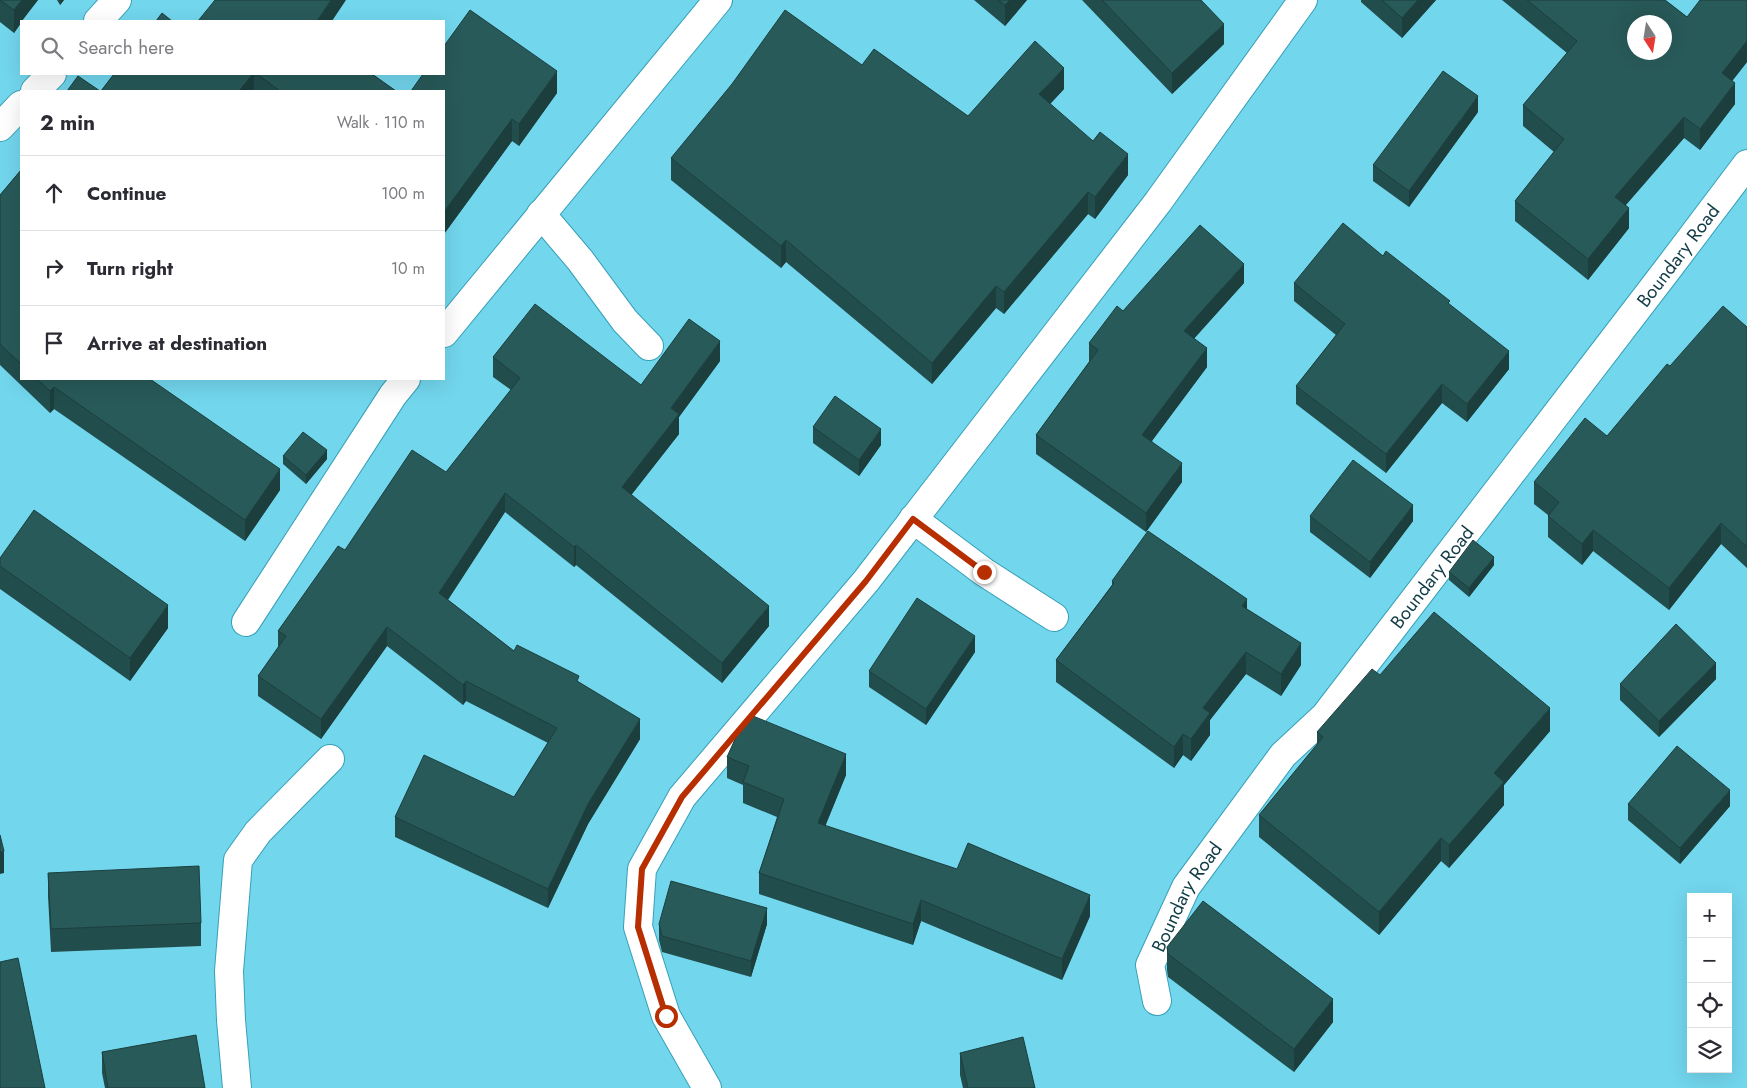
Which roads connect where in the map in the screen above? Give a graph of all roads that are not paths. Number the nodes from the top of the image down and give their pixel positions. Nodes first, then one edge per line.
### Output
1 (117, 0) edge
2 (718, 0) edge
3 (1304, 0) edge
4 (99, 20) edge
5 (51, 75) edge
6 (36, 90) edge
7 (20, 106) edge
8 (0, 126) edge
9 (1747, 164) edge
10 (541, 214) junction
11 (445, 332) edge
12 (649, 346) dead end
13 (405, 380) edge
14 (913, 519) junction
15 (1054, 617) dead end
16 (246, 622) dead end
17 (330, 759) dead end
18 (1157, 1001) dead end
19 (237, 1088) edge
20 (707, 1088) edge

1 - 4 street
2 - 10 street
3 - 14 street
5 - 6 street
7 - 8 street
9 - 18 street, Boundary Road
10 - 11 street
10 - 12 street
13 - 16 street
14 - 15 street
14 - 20 street
17 - 19 street

